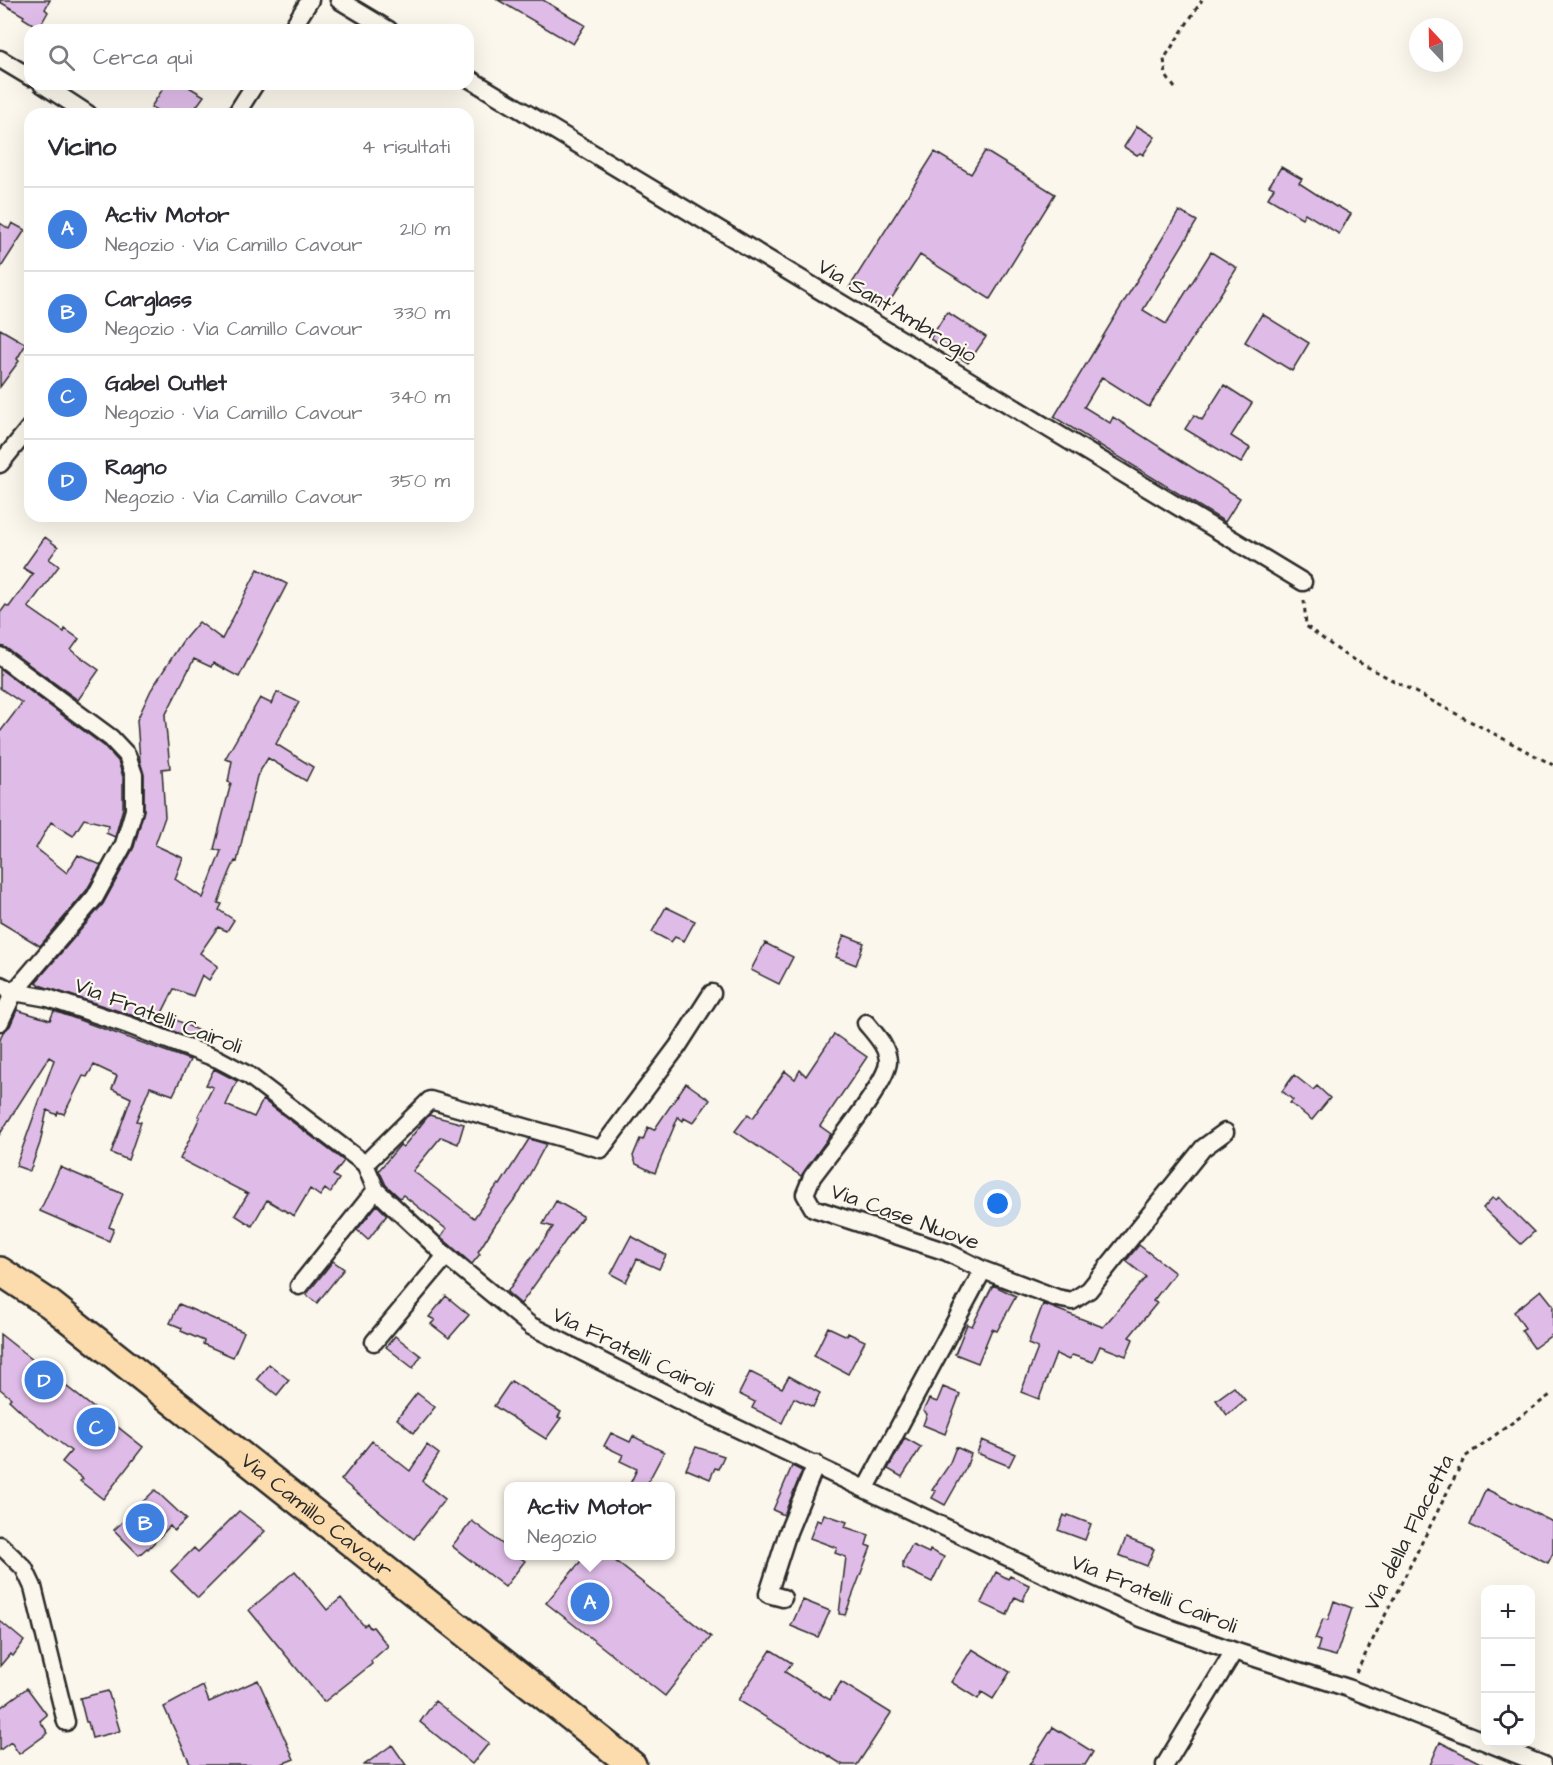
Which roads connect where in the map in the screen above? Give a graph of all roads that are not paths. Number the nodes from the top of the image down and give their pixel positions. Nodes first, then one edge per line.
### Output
1 (310, 0) edge
2 (339, 0) edge
3 (295, 24) edge
4 (379, 24) edge
5 (0, 59) edge
6 (24, 73) edge
7 (474, 82) edge
8 (51, 90) edge
9 (251, 90) edge
10 (79, 108) edge
11 (240, 108) edge
12 (24, 434) edge
13 (0, 464) edge
14 (1303, 582) road end
15 (0, 656) edge
16 (7, 988) edge
17 (712, 993) dead end
18 (0, 1022) edge
19 (866, 1023) dead end
20 (1225, 1132) dead end
21 (365, 1164) junction
22 (376, 1190) junction
23 (446, 1256) junction
24 (983, 1270) junction
25 (0, 1271) edge
26 (299, 1286) dead end
27 (374, 1342) dead end
28 (816, 1464) junction
29 (866, 1488) junction
30 (0, 1545) edge
31 (783, 1598) dead end
32 (1234, 1651) junction
33 (66, 1722) dead end
34 (1481, 1740) edge
35 (1498, 1747) edge
36 (632, 1765) edge
37 (1165, 1765) edge
38 (1543, 1765) edge

1 - 3 street
2 - 4 street
5 - 6 street
7 - 14 street, Via Sant'Ambrogio
8 - 10 street
9 - 11 street
12 - 13 street
15 - 16 street
16 - 18 street
16 - 21 street, Via Fratelli Cairoli
17 - 21 street
19 - 24 street, Via Case Nuove
20 - 24 street, Via Case Nuove
21 - 22 street, Via Fratelli Cairoli
22 - 23 street, Via Fratelli Cairoli
22 - 26 street
23 - 27 street
23 - 28 street, Via Fratelli Cairoli
24 - 29 street, Via Case Nuove
25 - 36 main road, Via Camillo Cavour
28 - 29 street, Via Fratelli Cairoli
28 - 31 street
29 - 32 street, Via Fratelli Cairoli
30 - 33 street
32 - 34 street, Via Fratelli Cairoli
32 - 37 street
35 - 38 street, Via Fratelli Cairoli

